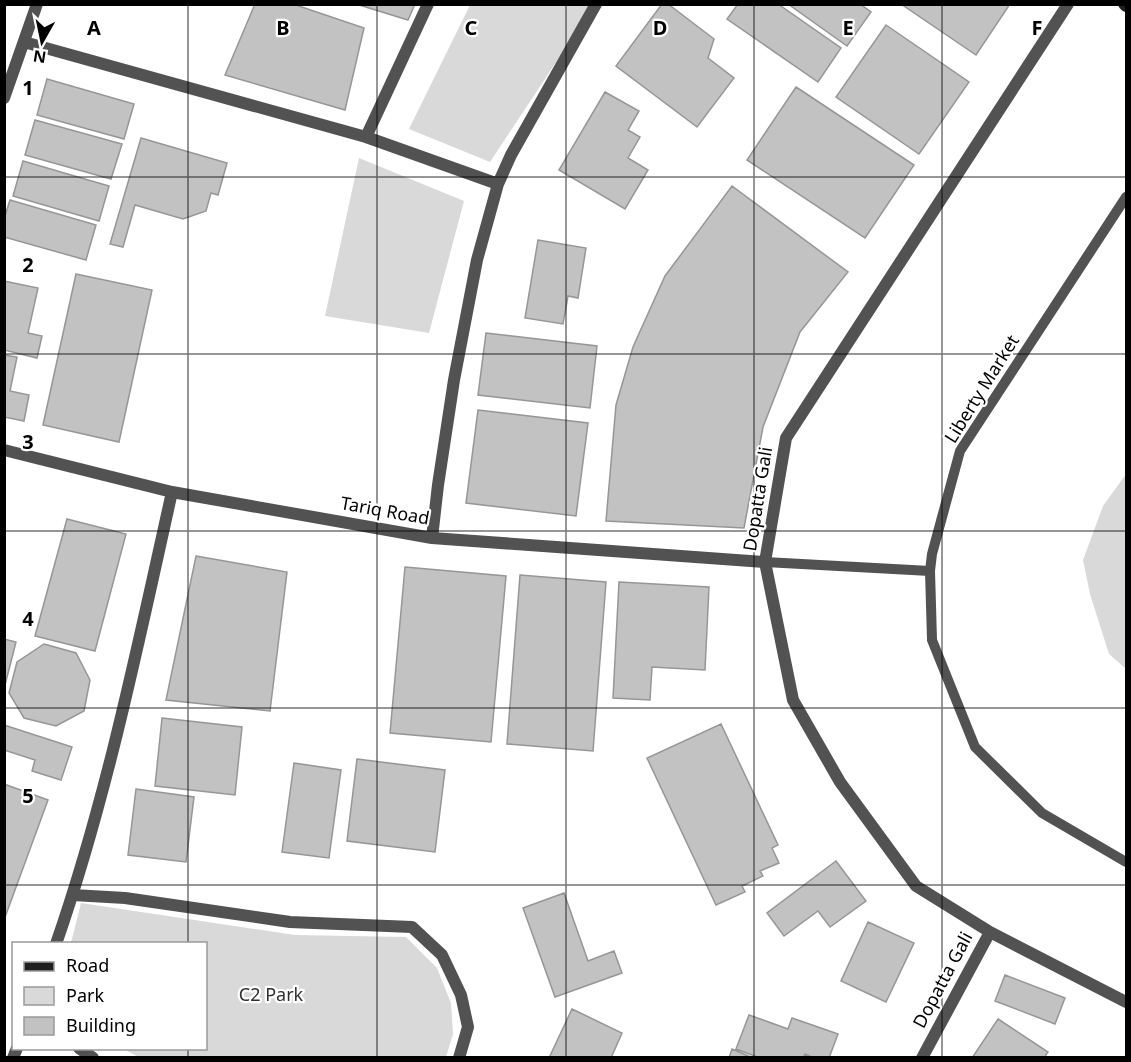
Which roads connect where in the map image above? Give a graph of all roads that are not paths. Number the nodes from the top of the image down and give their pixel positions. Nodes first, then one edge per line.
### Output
1 (37, 4) edge
2 (428, 4) edge
3 (596, 4) edge
4 (1068, 4) edge
5 (24, 42) junction
6 (4, 98) edge
7 (366, 137) junction
8 (498, 184) junction
9 (1126, 196) edge
10 (4, 450) edge
11 (172, 492) junction
12 (432, 538) junction
13 (765, 562) junction
14 (930, 572) junction
15 (1126, 862) edge
16 (73, 895) junction
17 (990, 932) junction
18 (57, 942) edge
19 (1126, 1002) edge
20 (459, 1058) edge
21 (922, 1058) edge

1 - 5 street
2 - 7 street
3 - 8 street
4 - 13 street, Dopatta Gali
5 - 6 street
5 - 7 street
7 - 8 street
8 - 12 street
9 - 14 lane, Liberty Market
10 - 11 street, Tariq Road
11 - 12 street, Tariq Road
11 - 16 street
12 - 13 street, Tariq Road
13 - 14 lane
13 - 17 street, Dopatta Gali
14 - 15 lane, Liberty Market
16 - 18 street
16 - 20 street
17 - 19 street
17 - 21 street, Dopatta Gali

